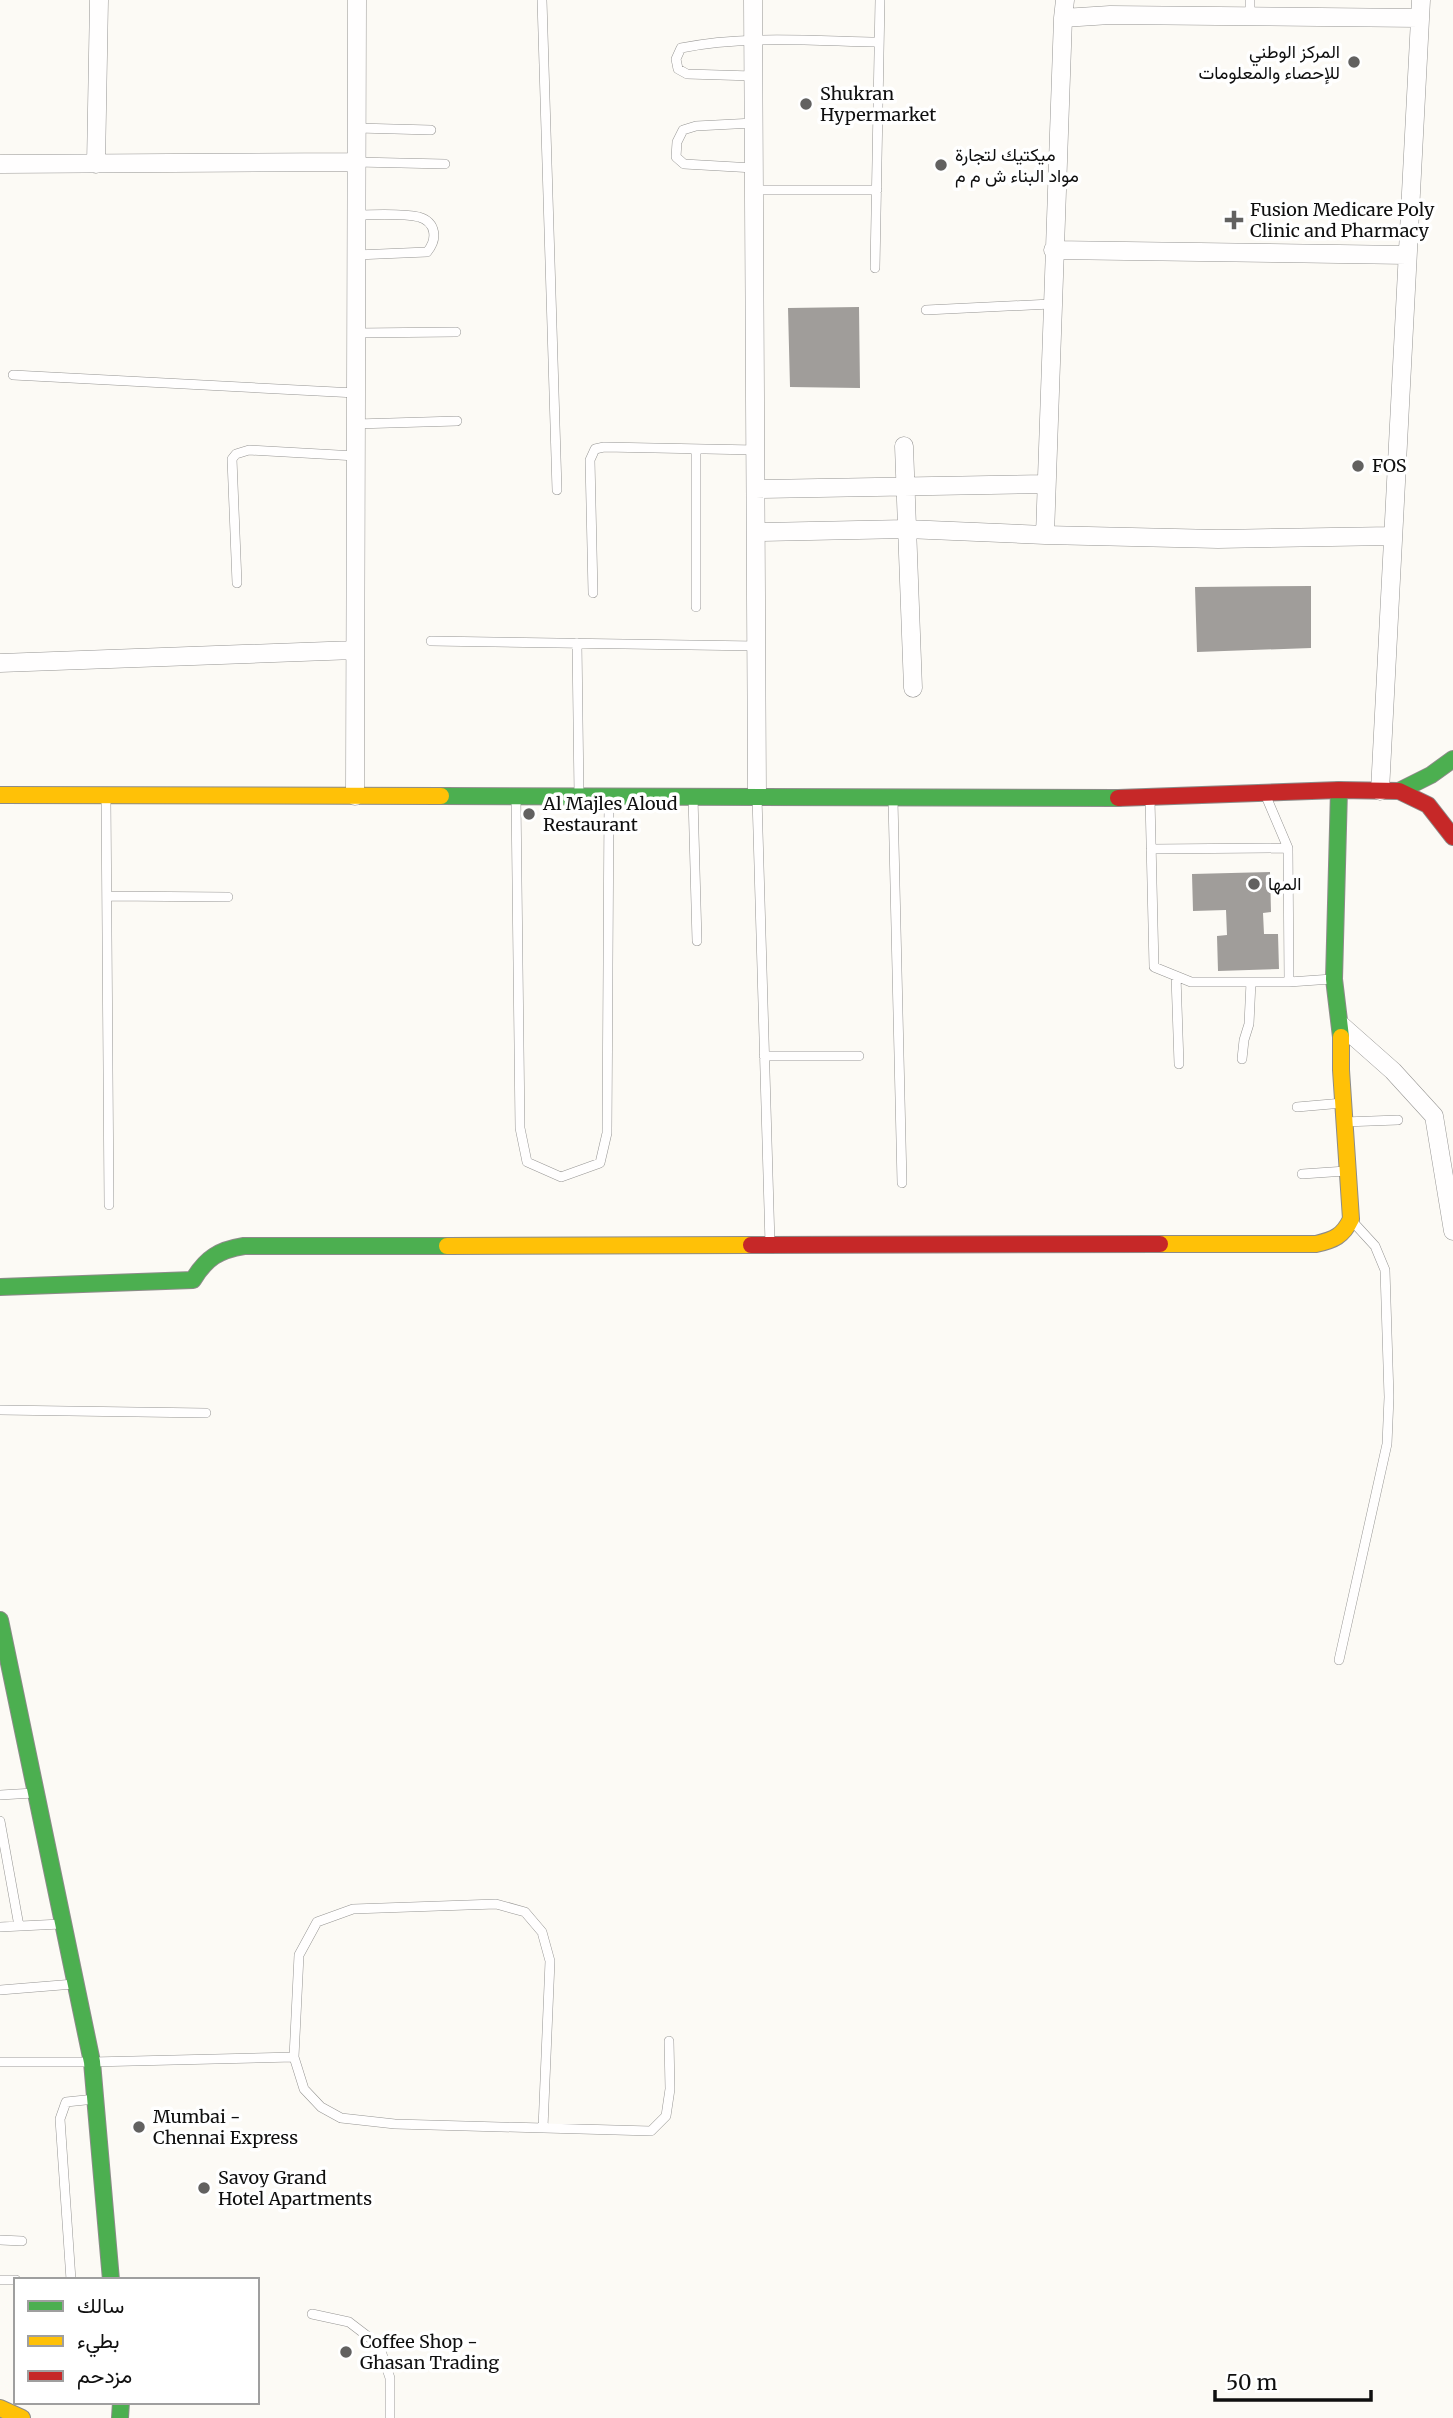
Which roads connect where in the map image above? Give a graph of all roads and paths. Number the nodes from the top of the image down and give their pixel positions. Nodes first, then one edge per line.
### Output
1 (99, 0) edge
2 (357, 0) edge
3 (542, 0) edge
4 (753, 0) edge
5 (880, 0) edge
6 (1065, 0) edge
7 (1421, 0) edge
8 (1250, 9) edge
9 (1419, 18) junction
10 (1063, 19) junction
11 (753, 40) junction
12 (879, 42) junction
13 (753, 76) junction
14 (754, 123) junction
15 (356, 128) junction
16 (431, 130) dead end
17 (96, 163) junction
18 (356, 163) junction
19 (0, 164) edge
20 (445, 164) dead end
21 (754, 168) junction
22 (754, 190) junction
23 (877, 191) junction
24 (356, 215) junction
25 (1053, 250) junction
26 (356, 255) junction
27 (1408, 255) junction
28 (875, 268) dead end
29 (1052, 304) junction
30 (926, 310) dead end
31 (356, 332) junction
32 (456, 332) dead end
33 (13, 375) dead end
34 (356, 393) junction
35 (457, 421) dead end
36 (356, 424) junction
37 (904, 446) dead end
38 (696, 449) junction
39 (756, 450) junction
40 (356, 456) junction
41 (1046, 484) junction
42 (905, 487) junction
43 (756, 489) junction
44 (557, 491) dead end
45 (906, 529) junction
46 (756, 532) junction
47 (1045, 535) junction
48 (1392, 536) junction
49 (237, 583) dead end
50 (593, 593) dead end
51 (696, 607) dead end
52 (431, 641) dead end
53 (577, 643) junction
54 (757, 646) junction
55 (355, 650) junction
56 (0, 663) edge
57 (912, 688) dead end
58 (1453, 759) edge
59 (1339, 790) junction
60 (1380, 791) junction
61 (1399, 791) junction
62 (1264, 793) junction
63 (0, 795) edge
64 (106, 796) junction
65 (355, 796) junction
66 (516, 796) junction
67 (579, 796) junction
68 (608, 796) junction
69 (757, 796) junction
70 (693, 797) junction
71 (893, 797) junction
72 (1150, 797) junction
73 (1453, 837) edge
74 (1288, 848) junction
75 (1151, 849) junction
76 (107, 896) junction
77 (229, 897) dead end
78 (697, 941) dead end
79 (1176, 976) junction
80 (1334, 979) junction
81 (1251, 982) junction
82 (1289, 982) junction
83 (1341, 1025) junction
84 (764, 1056) junction
85 (859, 1056) dead end
86 (1242, 1059) dead end
87 (1178, 1064) dead end
88 (1343, 1103) junction
89 (1297, 1107) dead end
90 (1398, 1120) dead end
91 (1344, 1122) junction
92 (1347, 1171) junction
93 (1303, 1174) dead end
94 (902, 1183) dead end
95 (109, 1205) dead end
96 (1351, 1219) junction
97 (1453, 1231) edge
98 (770, 1246) junction
99 (0, 1287) edge
100 (0, 1410) edge
101 (206, 1413) dead end
102 (0, 1620) edge
103 (1339, 1660) dead end
104 (36, 1793) junction
105 (0, 1796) edge
106 (0, 1821) edge
107 (63, 1924) junction
108 (19, 1926) junction
109 (0, 1927) edge
110 (75, 1984) junction
111 (0, 1990) edge
112 (669, 2041) dead end
113 (294, 2057) junction
114 (0, 2062) edge
115 (92, 2062) junction
116 (95, 2099) junction
117 (543, 2128) junction
118 (0, 2240) edge
119 (22, 2241) dead end
120 (71, 2278) edge
121 (111, 2278) edge
122 (312, 2314) dead end
123 (0, 2408) edge
124 (22, 2418) edge
125 (390, 2418) edge

1 - 17 street
2 - 15 street
3 - 44 lane
4 - 11 street
5 - 12 lane
6 - 10 street
7 - 9 street
8 - 9 street
8 - 10 street
9 - 27 street
10 - 25 street
11 - 12 lane
11 - 13 street
11 - 13 lane
12 - 23 lane
13 - 14 street
14 - 21 street
14 - 21 lane
15 - 16 lane
15 - 18 street
17 - 18 street
17 - 19 street
18 - 20 lane
18 - 24 street
21 - 22 street
22 - 23 lane
22 - 39 street
23 - 28 lane
24 - 26 street
24 - 26 lane
25 - 27 street
25 - 29 street
26 - 31 street
27 - 48 street
29 - 30 lane
29 - 41 street
31 - 32 lane
31 - 34 street
33 - 34 lane
34 - 36 street
35 - 36 lane
36 - 40 street
37 - 42 street
38 - 39 lane
38 - 50 lane
38 - 51 lane
39 - 43 street
40 - 49 lane
40 - 55 street
41 - 42 street
41 - 47 street
42 - 43 street
42 - 45 street
43 - 46 street
45 - 46 street
45 - 47 street
45 - 57 street
46 - 54 street
47 - 48 street
48 - 60 street
52 - 53 lane
53 - 54 lane
53 - 67 lane
54 - 69 street
55 - 56 street
55 - 65 street
58 - 61 street
59 - 60 street
59 - 62 street
59 - 80 street
60 - 61 street
61 - 73 street
62 - 72 street
62 - 74 lane
63 - 64 street
64 - 65 street
64 - 76 lane
65 - 66 street
66 - 67 street
66 - 68 lane
67 - 68 street
68 - 70 street
69 - 70 street
69 - 71 street
69 - 84 lane
70 - 78 lane
71 - 72 street
71 - 94 lane
72 - 75 lane
74 - 75 lane
74 - 82 lane
75 - 79 lane
76 - 77 lane
76 - 95 lane
79 - 81 lane
79 - 87 lane
80 - 82 lane
80 - 83 street
81 - 82 lane
81 - 86 lane
83 - 88 street
83 - 97 street
84 - 85 lane
84 - 98 lane
88 - 89 lane
88 - 91 street
90 - 91 lane
91 - 92 street
92 - 93 lane
92 - 96 street
96 - 98 street
96 - 103 lane
98 - 99 street
100 - 101 lane
102 - 104 street
104 - 105 lane
104 - 107 street
106 - 108 lane
107 - 108 lane
107 - 110 street
108 - 109 lane
110 - 111 lane
110 - 115 street
112 - 117 lane
113 - 115 lane
113 - 117 lane
113 - 117 lane
114 - 115 lane
115 - 116 street
116 - 120 lane
116 - 121 street
118 - 119 lane
122 - 125 lane
123 - 124 street

